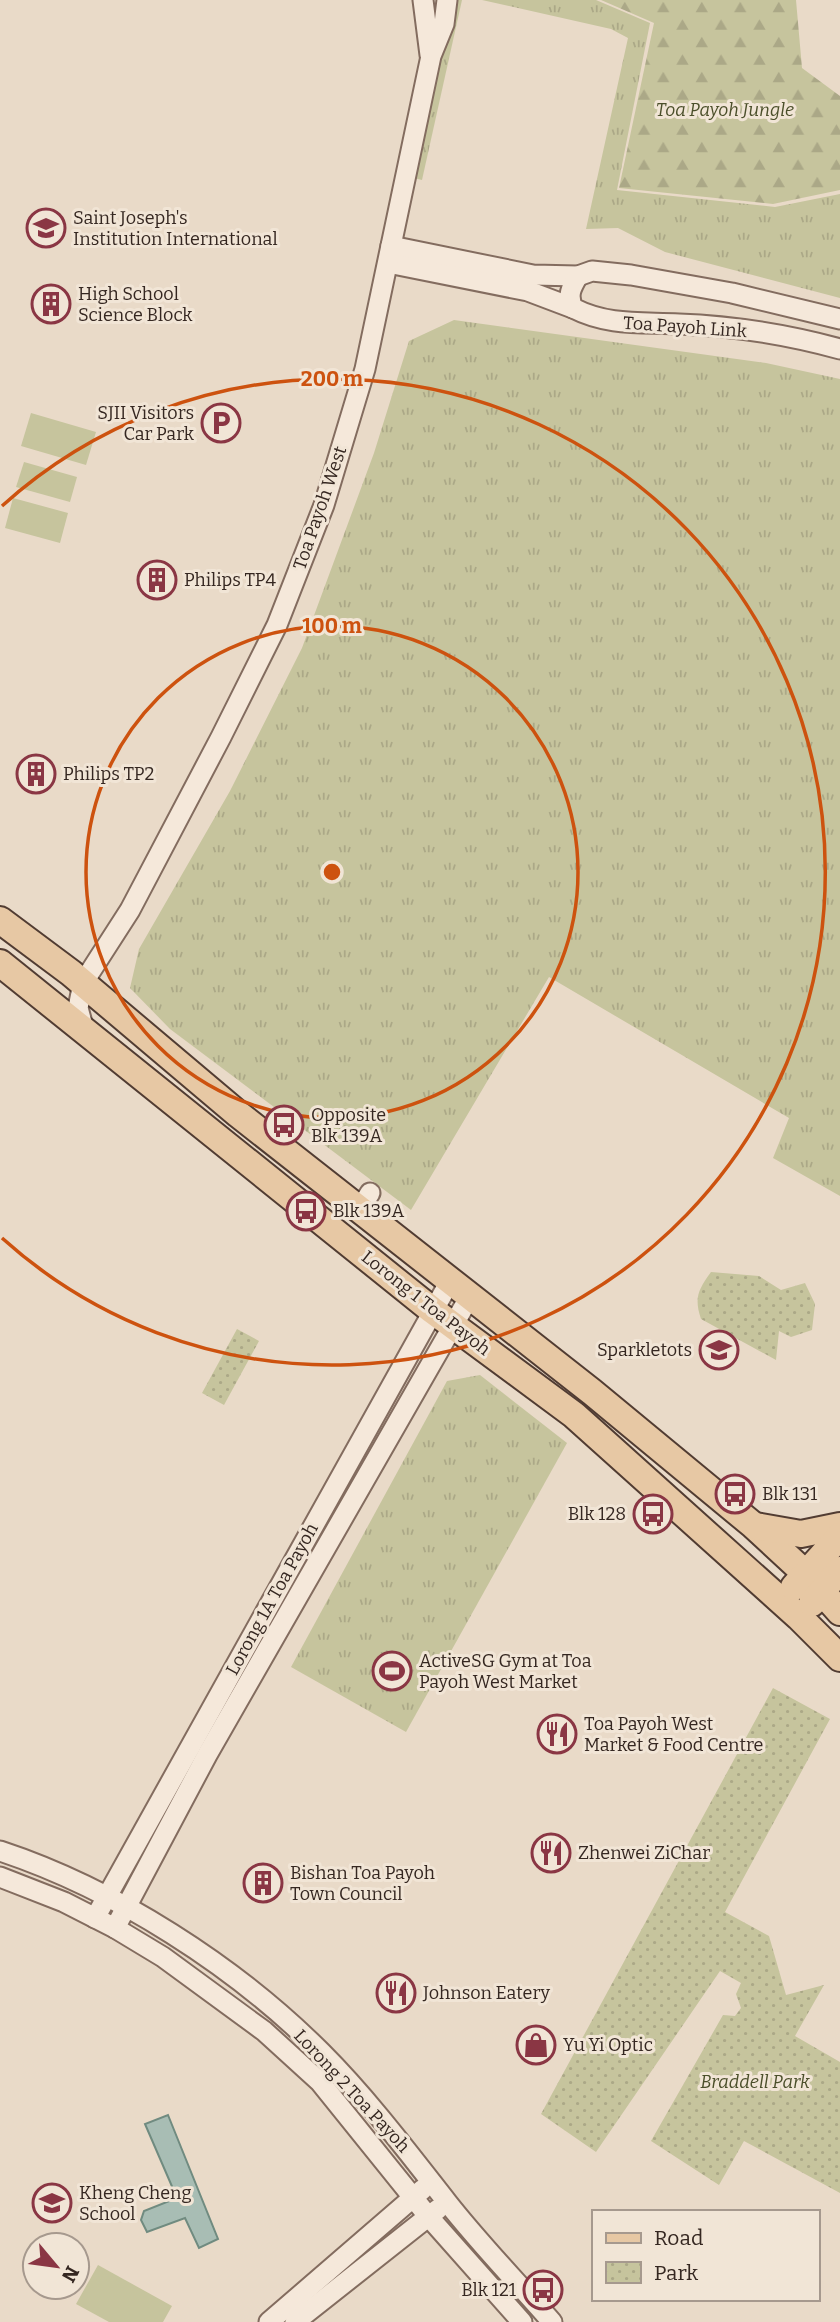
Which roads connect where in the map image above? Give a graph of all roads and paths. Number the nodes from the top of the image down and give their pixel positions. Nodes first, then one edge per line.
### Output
1 (423, 0) edge
2 (447, 0) edge
3 (430, 56) junction
4 (389, 254) junction
5 (578, 276) junction
6 (573, 309) junction
7 (840, 319) edge
8 (840, 349) edge
9 (0, 920) edge
10 (36, 945) junction
11 (8, 969) edge
12 (94, 982) junction
13 (84, 1030) junction
14 (460, 1288) junction
15 (442, 1317) junction
16 (754, 1525) junction
17 (840, 1525) edge
18 (840, 1536) edge
19 (840, 1570) edge
20 (814, 1583) junction
21 (790, 1608) junction
22 (840, 1612) edge
23 (840, 1658) edge
24 (194, 1759) junction
25 (0, 1850) edge
26 (0, 1877) edge
27 (107, 1897) junction
28 (126, 1907) junction
29 (95, 1917) junction
30 (115, 1928) junction
31 (432, 2182) junction
32 (413, 2196) junction
33 (447, 2202) junction
34 (428, 2216) junction
35 (270, 2322) edge
36 (295, 2322) edge
37 (522, 2322) edge
38 (552, 2322) edge

1 - 3 street, Toa Payoh West
2 - 3 street, Toa Payoh West
3 - 4 street, Toa Payoh West
4 - 5 street, Toa Payoh Link
4 - 6 street, Toa Payoh Link
4 - 12 street, Toa Payoh West
5 - 6 street
5 - 7 street, Toa Payoh Link
6 - 8 street, Toa Payoh Link
9 - 10 main road, Lorong 1 Toa Payoh
10 - 11 main road
10 - 12 main road, Lorong 1 Toa Payoh
11 - 13 main road, Lorong 1 Toa Payoh
12 - 13 street, Toa Payoh West
12 - 14 main road, Lorong 1 Toa Payoh
13 - 15 main road, Lorong 1 Toa Payoh
14 - 15 street, Lorong 1A Toa Payoh
14 - 16 main road, Lorong 1 Toa Payoh
15 - 21 main road, Lorong 1 Toa Payoh
15 - 24 street, Lorong 1A Toa Payoh
16 - 17 main road
16 - 20 main road, Lorong 1 Toa Payoh
18 - 20 main road
19 - 20 main road
20 - 21 main road
20 - 22 main road, Lorong 1 Toa Payoh
21 - 23 main road, Lorong 1 Toa Payoh
24 - 27 street, Lorong 1A Toa Payoh
24 - 28 street, Lorong 1A Toa Payoh
25 - 27 street, Lorong 2 Toa Payoh
26 - 29 street, Lorong 2 Toa Payoh
27 - 28 street, Lorong 2 Toa Payoh
27 - 29 street, Lorong 1A Toa Payoh
28 - 30 street, Lorong 1A Toa Payoh
28 - 31 street, Lorong 2 Toa Payoh
29 - 30 street, Lorong 2 Toa Payoh
30 - 32 street, Lorong 2 Toa Payoh
31 - 32 street
31 - 33 street, Lorong 2 Toa Payoh
32 - 34 street, Lorong 2 Toa Payoh
32 - 35 street
33 - 34 street
33 - 38 street, Lorong 2 Toa Payoh
34 - 36 street
34 - 37 street, Lorong 2 Toa Payoh

